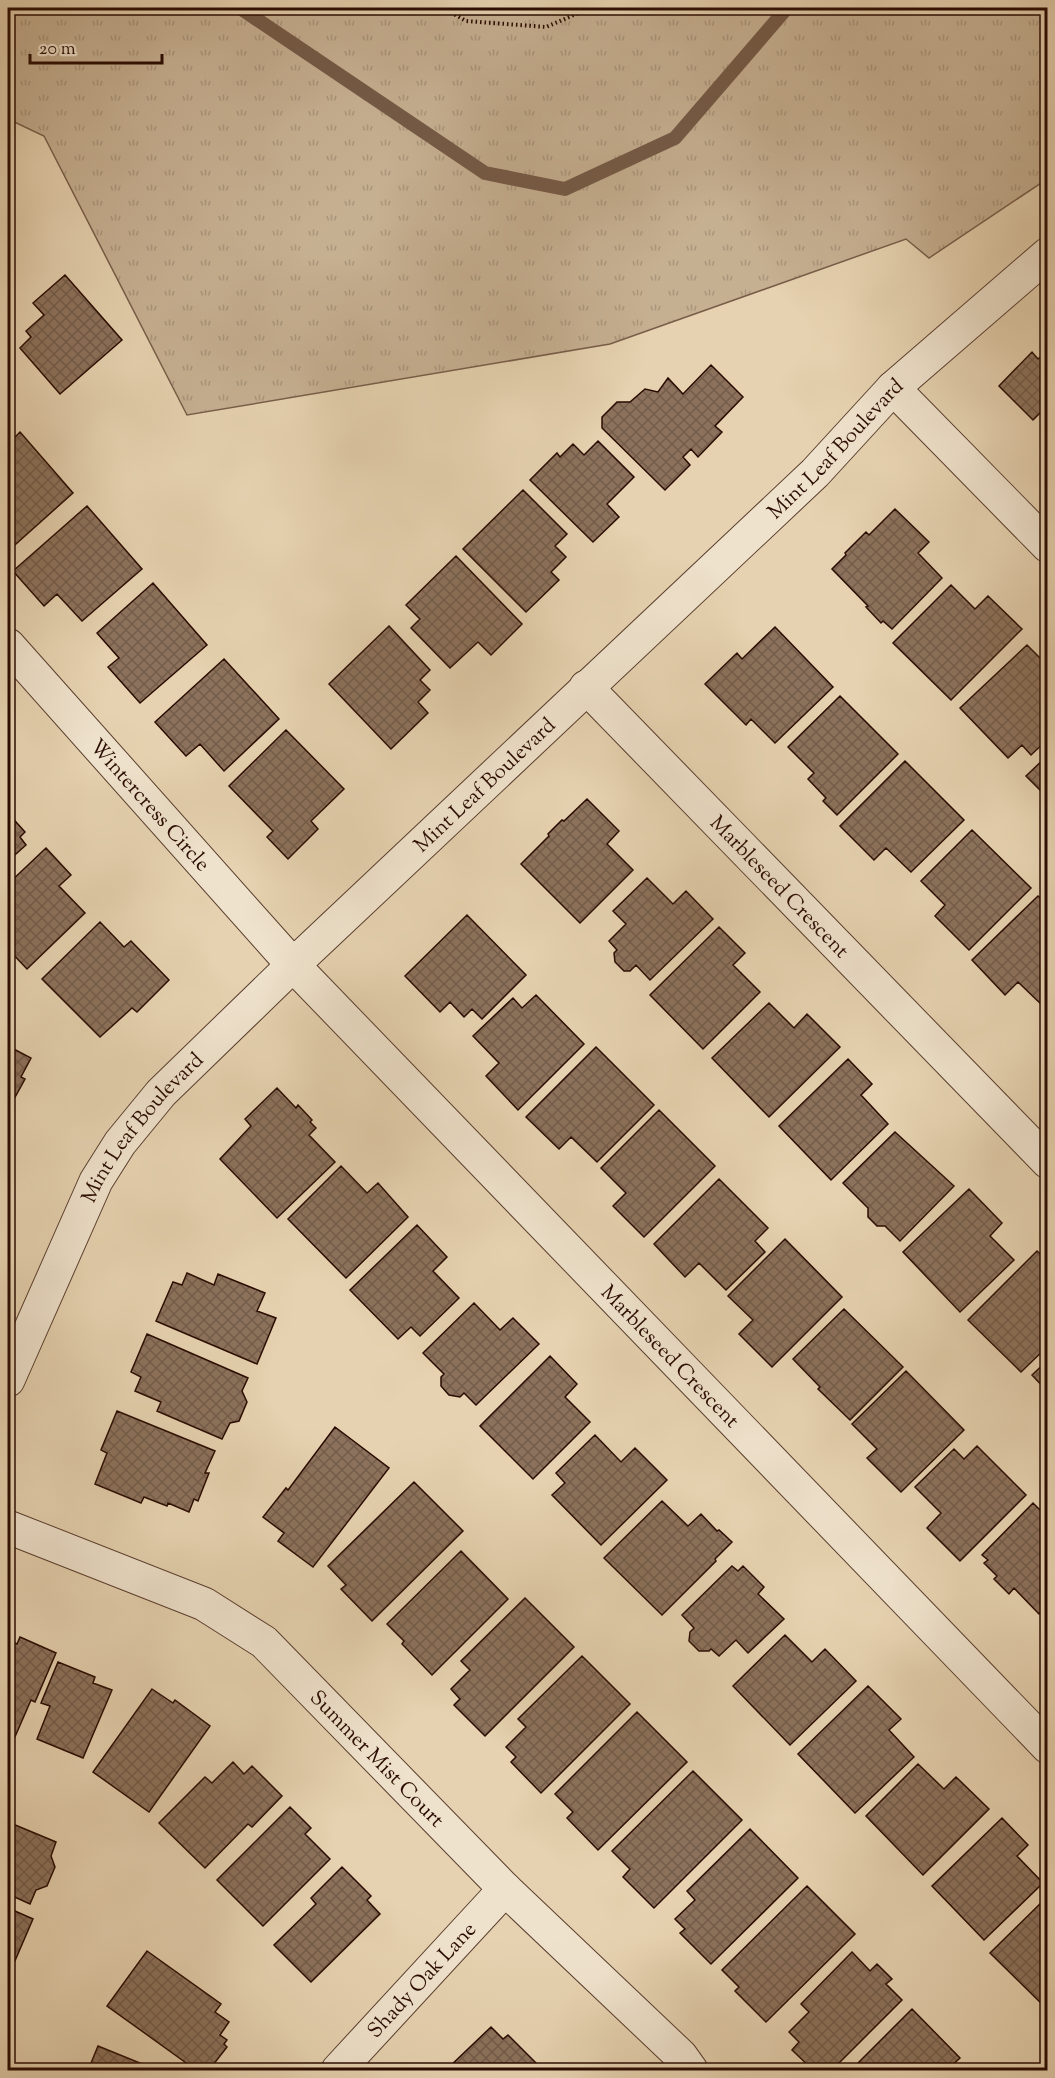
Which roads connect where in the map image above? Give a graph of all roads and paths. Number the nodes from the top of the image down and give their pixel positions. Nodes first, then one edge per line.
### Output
1 (443, 8) edge
2 (590, 8) edge
3 (1047, 254) edge
4 (893, 388) junction
5 (1047, 546) edge
6 (8, 645) edge
7 (586, 687) junction
8 (293, 965) junction
9 (1047, 1162) edge
10 (8, 1380) edge
11 (8, 1527) edge
12 (1047, 1747) edge
13 (505, 1889) junction
14 (338, 2070) edge
15 (691, 2070) edge

1 - 2 path
3 - 4 street, Mint Leaf Boulevard
4 - 5 street
4 - 7 street, Mint Leaf Boulevard
6 - 8 street, Wintercress Circle
7 - 8 street, Mint Leaf Boulevard
7 - 9 street, Marbleseed Crescent
8 - 10 street, Mint Leaf Boulevard
8 - 12 street, Marbleseed Crescent
11 - 13 street, Summer Mist Court
13 - 14 street, Shady Oak Lane
13 - 15 street, Summer Mist Court

